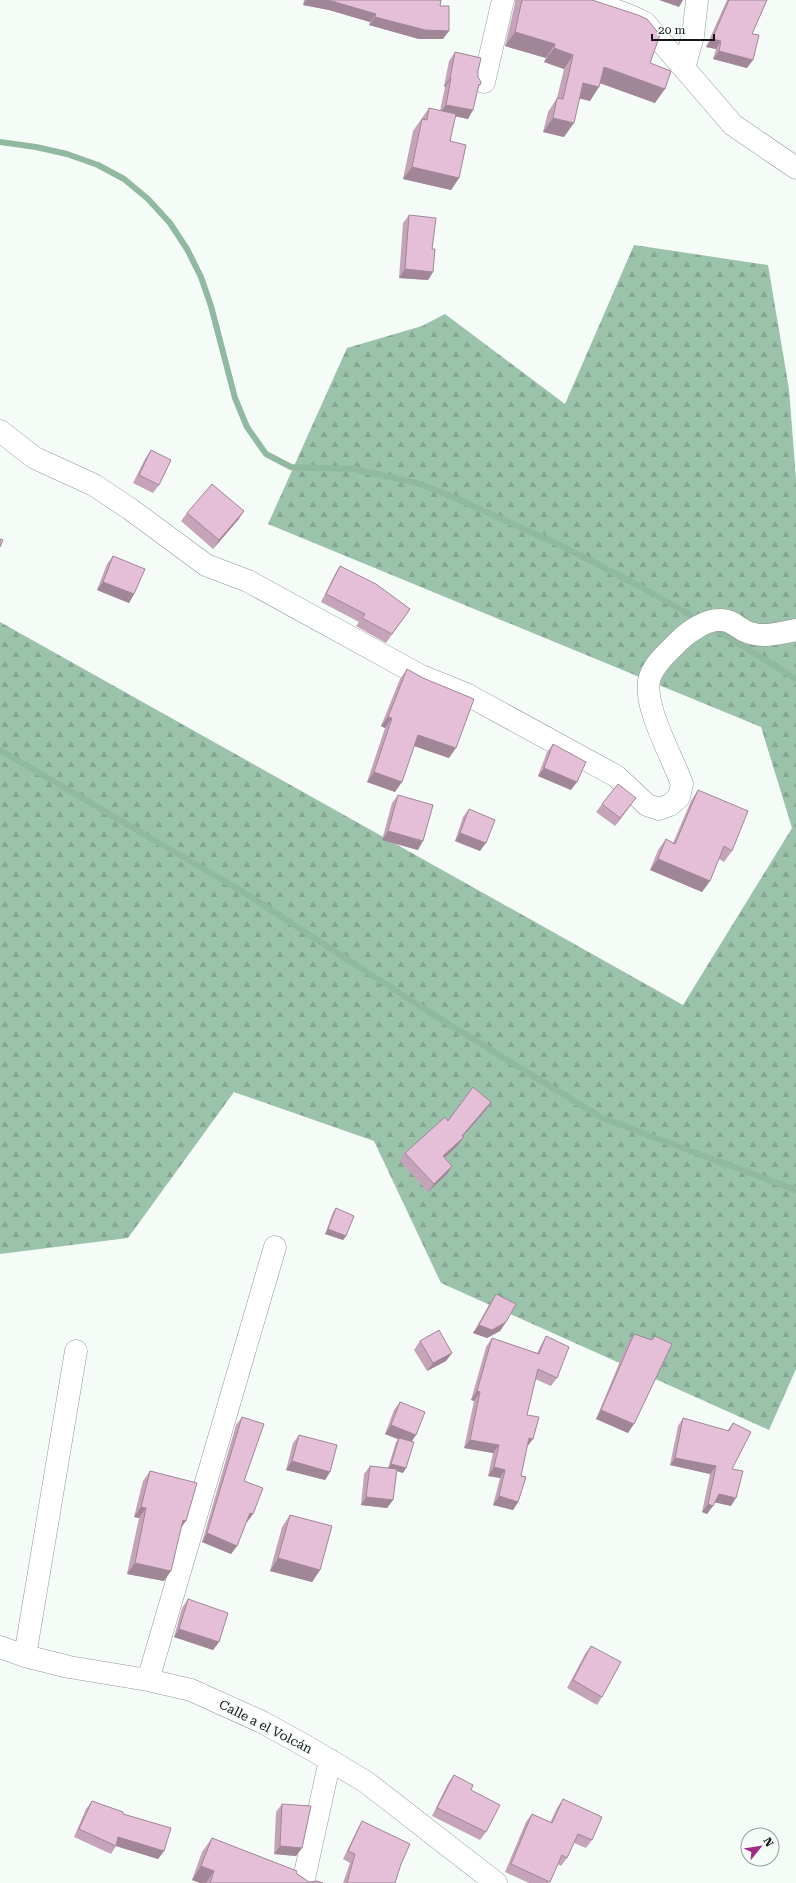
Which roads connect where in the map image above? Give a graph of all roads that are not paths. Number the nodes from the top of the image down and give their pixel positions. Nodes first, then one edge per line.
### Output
1 (503, 0) edge
2 (580, 0) edge
3 (697, 0) edge
4 (684, 68) junction
5 (484, 82) dead end
6 (796, 168) edge
7 (0, 431) edge
8 (796, 630) edge
9 (275, 1247) dead end
10 (76, 1351) dead end
11 (0, 1647) edge
12 (25, 1656) junction
13 (148, 1680) junction
14 (330, 1760) junction
15 (304, 1883) edge
16 (496, 1883) edge

1 - 5 street
2 - 4 street
3 - 4 street
4 - 6 street
7 - 8 street
9 - 13 street
10 - 12 street
11 - 12 street, Calle a el Volcán
12 - 13 street, Calle a el Volcán
13 - 14 street, Calle a el Volcán
14 - 15 street
14 - 16 street, Calle a el Volcán

